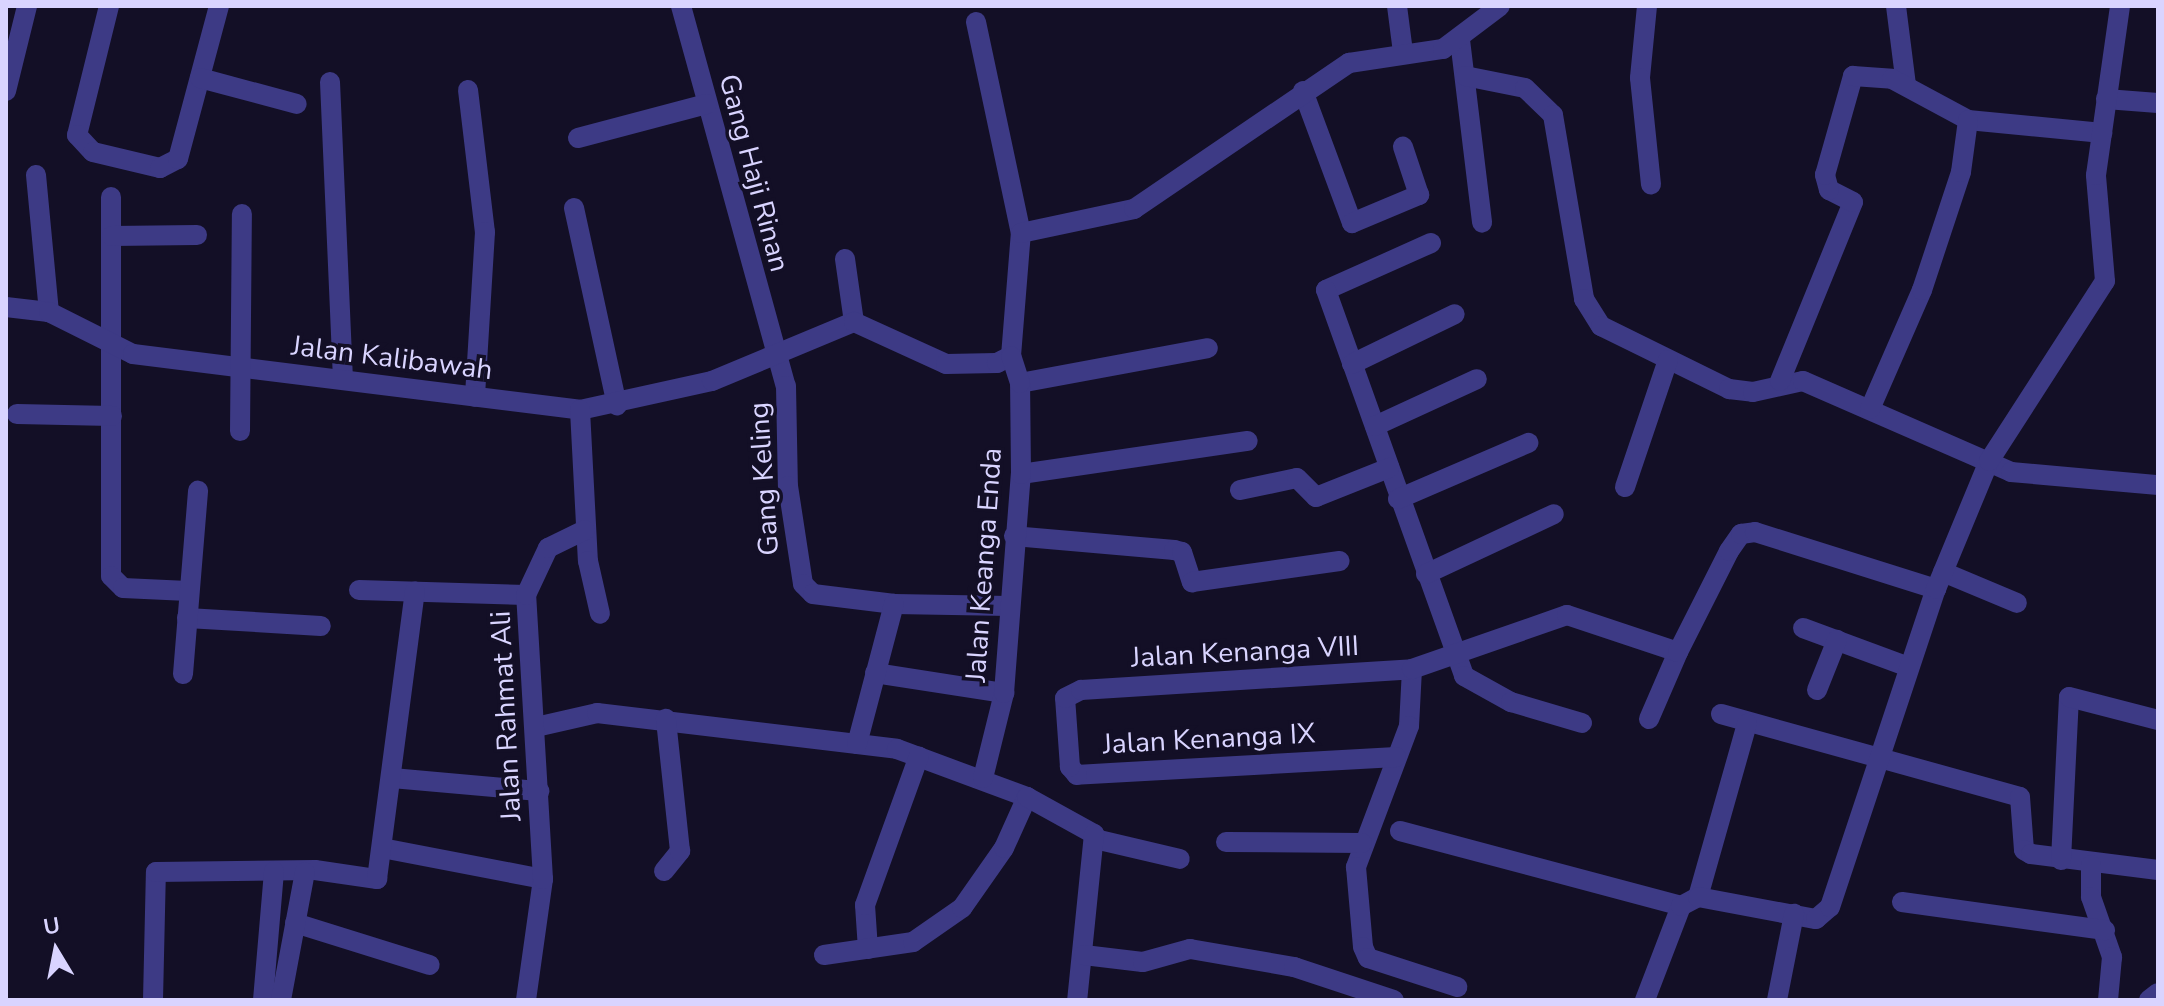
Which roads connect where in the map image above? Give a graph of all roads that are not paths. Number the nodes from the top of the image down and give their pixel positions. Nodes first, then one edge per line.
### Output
1 (27, 6) edge
2 (109, 6) edge
3 (219, 6) edge
4 (681, 6) edge
5 (1397, 6) edge
6 (1500, 6) edge
7 (1647, 6) edge
8 (1896, 6) edge
9 (2120, 6) edge
10 (976, 22) dead end
11 (1460, 40) junction
12 (1403, 52) junction
13 (1465, 76) junction
14 (200, 78) junction
15 (330, 82) dead end
16 (1906, 85) junction
17 (468, 90) dead end
18 (6, 91) edge
19 (1303, 91) junction
20 (2106, 99) junction
21 (2158, 103) edge
22 (297, 104) dead end
23 (707, 104) junction
24 (1968, 120) junction
25 (2102, 133) junction
26 (578, 138) dead end
27 (1403, 147) dead end
28 (36, 175) dead end
29 (1651, 184) dead end
30 (111, 197) dead end
31 (574, 208) dead end
32 (242, 214) dead end
33 (1482, 223) dead end
34 (1021, 233) junction
35 (197, 235) dead end
36 (112, 236) junction
37 (1431, 243) dead end
38 (845, 259) dead end
39 (6, 307) edge
40 (49, 312) junction
41 (1455, 314) dead end
42 (854, 322) junction
43 (1208, 348) dead end
44 (114, 349) junction
45 (774, 354) junction
46 (1011, 356) junction
47 (1668, 360) junction
48 (1352, 364) junction
49 (245, 367) junction
50 (343, 379) junction
51 (1477, 379) dead end
52 (1780, 381) junction
53 (1020, 383) junction
54 (475, 397) junction
55 (617, 405) junction
56 (1870, 409) junction
57 (580, 410) junction
58 (17, 414) dead end
59 (112, 416) junction
60 (1375, 426) junction
61 (240, 431) dead end
62 (1248, 441) dead end
63 (1528, 443) dead end
64 (1989, 461) junction
65 (1385, 469) junction
66 (1021, 474) junction
67 (2158, 485) edge
68 (1625, 487) dead end
69 (1240, 490) dead end
70 (198, 491) dead end
71 (1398, 499) junction
72 (1554, 514) dead end
73 (585, 530) junction
74 (1014, 536) junction
75 (1340, 561) dead end
76 (1426, 574) junction
77 (1940, 581) junction
78 (359, 590) dead end
79 (188, 591) junction
80 (415, 591) junction
81 (526, 595) junction
82 (2017, 603) dead end
83 (894, 604) junction
84 (1009, 606) junction
85 (600, 614) dead end
86 (187, 618) junction
87 (321, 626) dead end
88 (1803, 628) dead end
89 (1837, 640) junction
90 (1678, 652) junction
91 (1432, 662) junction
92 (1909, 667) junction
93 (875, 673) junction
94 (183, 674) dead end
95 (1081, 690) joint
96 (1817, 690) dead end
97 (1004, 693) junction
98 (1721, 714) dead end
99 (666, 719) junction
100 (1649, 719) dead end
101 (2158, 720) edge
102 (1582, 723) dead end
103 (1747, 724) junction
104 (536, 727) junction
105 (857, 744) junction
106 (919, 756) junction
107 (1396, 757) junction
108 (1876, 760) junction
109 (392, 778) junction
110 (983, 778) junction
111 (539, 791) junction
112 (1027, 797) junction
113 (1400, 831) dead end
114 (1095, 839) junction
115 (1226, 842) dead end
116 (1362, 843) junction
117 (382, 848) junction
118 (1180, 859) dead end
119 (2061, 860) junction
120 (2091, 865) junction
121 (2158, 870) edge
122 (274, 871) junction
123 (664, 871) dead end
124 (305, 872) junction
125 (543, 879) junction
126 (1689, 902) junction
127 (1902, 902) dead end
128 (1794, 914) junction
129 (295, 923) junction
130 (2105, 930) junction
131 (868, 949) junction
132 (824, 955) dead end
133 (1084, 955) junction
134 (430, 965) dead end
135 (1457, 987) dead end
136 (2158, 993) edge
137 (153, 1000) edge
138 (263, 1000) edge
139 (281, 1000) edge
140 (526, 1000) edge
141 (1077, 1000) edge
142 (1394, 1000) edge
143 (1645, 1000) edge
144 (1777, 1000) edge
145 (2108, 1000) edge
146 (2149, 1000) edge

1 - 18 street
2 - 14 street
3 - 14 street
4 - 23 street, Gang Haji Rinan
5 - 12 street
6 - 11 street
7 - 29 street
8 - 16 street
9 - 20 street
10 - 34 street
11 - 12 street
11 - 13 street
12 - 19 street
13 - 33 street
13 - 47 street
14 - 22 street
15 - 50 street
16 - 24 street
16 - 52 street
17 - 54 street
19 - 27 street
19 - 34 street
20 - 21 street
20 - 25 street
23 - 26 street
23 - 45 street, Gang Haji Rinan
24 - 25 street
24 - 56 street
25 - 64 street
28 - 40 street
30 - 36 street
31 - 55 street
32 - 49 street
34 - 46 street
35 - 36 street
36 - 44 street
37 - 48 street
38 - 42 street
39 - 40 street, Jalan Kalibawah
40 - 44 street, Jalan Kalibawah
41 - 48 street
42 - 45 street, Jalan Kalibawah
42 - 46 street
43 - 53 street
44 - 49 street, Jalan Kalibawah
44 - 59 street
45 - 55 street, Jalan Kalibawah
45 - 83 street, Gang Keling
46 - 53 street, Jalan Keanga Enda
47 - 52 street
47 - 68 street
48 - 60 street
49 - 50 street, Jalan Kalibawah
49 - 61 street
50 - 54 street, Jalan Kalibawah
51 - 60 street
52 - 56 street
53 - 66 street, Jalan Keanga Enda
54 - 57 street, Jalan Kalibawah
55 - 57 street, Jalan Kalibawah
56 - 64 street
57 - 73 street
58 - 59 street
59 - 79 street
60 - 65 street
62 - 66 street
63 - 71 street
64 - 67 street
64 - 77 street
65 - 69 street
65 - 71 street
66 - 74 street, Jalan Keanga Enda
70 - 79 street
71 - 76 street
72 - 76 street
73 - 81 street, Jalan Rahmat Ali
73 - 85 street
74 - 75 street
74 - 84 street, Jalan Keanga Enda
76 - 91 street
77 - 82 street
77 - 90 street
77 - 92 street
78 - 80 street
79 - 86 street
80 - 81 street
80 - 109 street
81 - 104 street, Jalan Rahmat Ali
83 - 84 street, Gang Keling
83 - 93 street
84 - 97 street, Jalan Keanga Enda
86 - 87 street
86 - 94 street
88 - 89 street
89 - 92 street
89 - 96 street
90 - 91 street, Jalan Kenanga VIII
90 - 100 street
91 - 95 street, Jalan Kenanga VIII
91 - 102 street
91 - 107 street
92 - 108 street
93 - 97 street
93 - 105 street
95 - 107 street, Jalan Kenanga IX
97 - 110 street, Jalan Keanga Enda
98 - 103 street
99 - 104 street
99 - 105 street
99 - 123 street
101 - 119 street
103 - 108 street
103 - 126 street
104 - 111 street, Jalan Rahmat Ali
105 - 106 street
106 - 110 street
106 - 131 street
107 - 116 street
108 - 119 street
108 - 128 street
109 - 111 street
109 - 117 street
110 - 112 street
111 - 125 street, Jalan Rahmat Ali
112 - 114 street
112 - 131 street
113 - 126 street
114 - 118 street
114 - 133 street
115 - 116 street
116 - 135 street
117 - 124 street
117 - 125 street
119 - 120 street
120 - 121 street
120 - 130 street
122 - 124 street
122 - 137 street
122 - 138 street
124 - 129 street
125 - 140 street, Jalan Rahmat Ali
126 - 128 street
126 - 143 street
127 - 130 street
128 - 144 street
129 - 134 street
129 - 139 street
130 - 145 street
131 - 132 street
133 - 141 street
133 - 142 street
136 - 146 street

